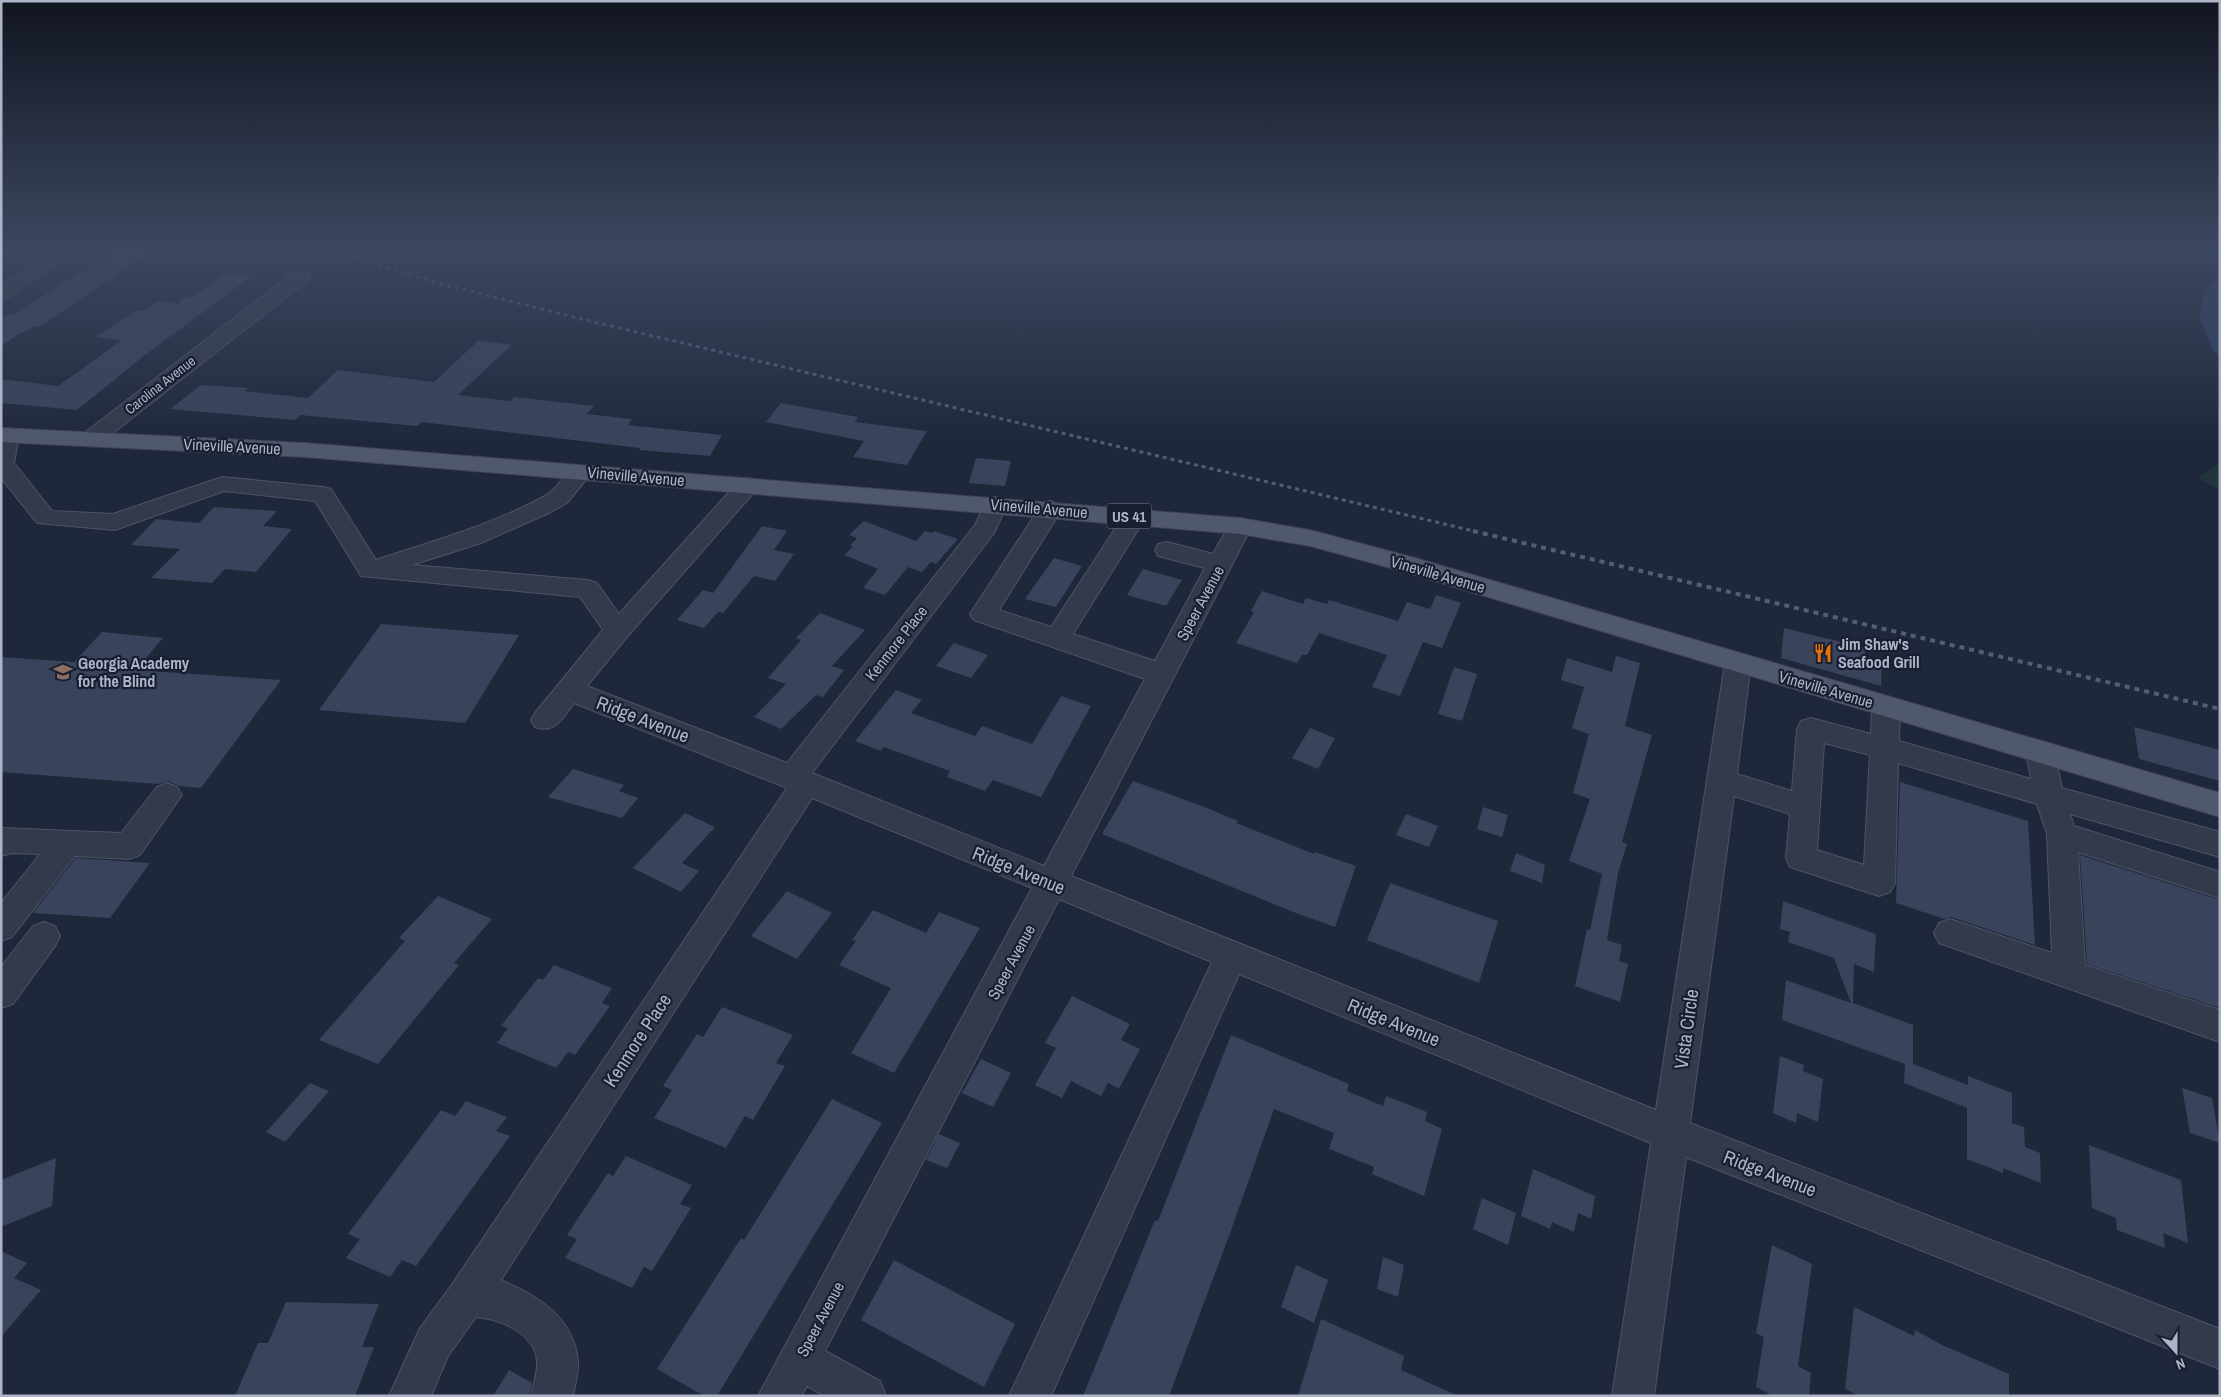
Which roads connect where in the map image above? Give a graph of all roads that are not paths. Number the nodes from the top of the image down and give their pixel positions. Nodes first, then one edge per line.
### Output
1 (254, 312) edge
2 (5, 435) edge
3 (91, 439) junction
4 (581, 472) junction
5 (748, 485) junction
6 (995, 505) junction
7 (1050, 509) junction
8 (1134, 517) junction
9 (1240, 526) junction
10 (1168, 550) dead end
11 (1220, 564) junction
12 (370, 570) junction
13 (617, 631) junction
14 (1057, 639) junction
15 (1738, 663) junction
16 (1162, 674) junction
17 (571, 690) junction
18 (1886, 706) junction
19 (545, 720) dead end
20 (1884, 748) junction
21 (2040, 752) junction
22 (799, 780) junction
23 (1721, 781) junction
24 (167, 795) dead end
25 (2049, 795) junction
26 (2220, 805) edge
27 (1803, 806) junction
28 (2062, 834) junction
29 (67, 843) junction
30 (1, 844) edge
31 (2220, 845) edge
32 (1052, 884) junction
33 (2220, 885) edge
34 (1, 927) edge
35 (1950, 933) dead end
36 (44, 936) dead end
37 (1231, 956) junction
38 (2069, 974) junction
39 (1, 993) edge
40 (2220, 1026) edge
41 (1672, 1134) junction
42 (467, 1297) junction
43 (2220, 1348) edge
44 (799, 1359) junction
45 (410, 1396) edge
46 (552, 1396) edge
47 (779, 1396) edge
48 (865, 1396) edge
49 (1030, 1396) edge
50 (1633, 1396) edge

1 - 3 street, Carolina Avenue
2 - 3 main road, Vineville Avenue / US 41
2 - 12 street
3 - 4 main road, Vineville Avenue / US 41
4 - 5 main road, Vineville Avenue / US 41
4 - 12 street
5 - 6 main road, Vineville Avenue / US 41
5 - 13 street
6 - 7 main road, Vineville Avenue / US 41
6 - 22 street, Kenmore Place
7 - 8 main road, Vineville Avenue / US 41
7 - 14 street
8 - 9 main road, Vineville Avenue / US 41
8 - 14 street
9 - 11 street, Speer Avenue
9 - 15 main road, Vineville Avenue / US 41
10 - 11 street
11 - 16 street, Speer Avenue
12 - 13 street
13 - 17 street
14 - 16 street
15 - 18 main road, Vineville Avenue / US 41
15 - 23 street, Vista Circle
16 - 32 street, Speer Avenue
17 - 19 street
17 - 22 street, Ridge Avenue
18 - 20 street
18 - 21 main road, Vineville Avenue / US 41
20 - 25 street
20 - 27 street
20 - 27 street
21 - 25 street
21 - 26 main road, Vineville Avenue / US 41
22 - 32 street, Ridge Avenue
22 - 42 street, Kenmore Place
23 - 27 street
23 - 41 street, Vista Circle
24 - 29 street
25 - 28 street
25 - 31 street
28 - 33 street
28 - 38 street
29 - 30 street
29 - 34 street
32 - 37 street, Ridge Avenue
32 - 44 street, Speer Avenue
35 - 38 street
36 - 39 street
37 - 41 street, Ridge Avenue
37 - 49 street
38 - 40 street
41 - 43 street, Ridge Avenue
41 - 50 street, Vista Circle
42 - 45 street, Kenmore Place
42 - 46 street
44 - 47 street, Speer Avenue
44 - 48 street

